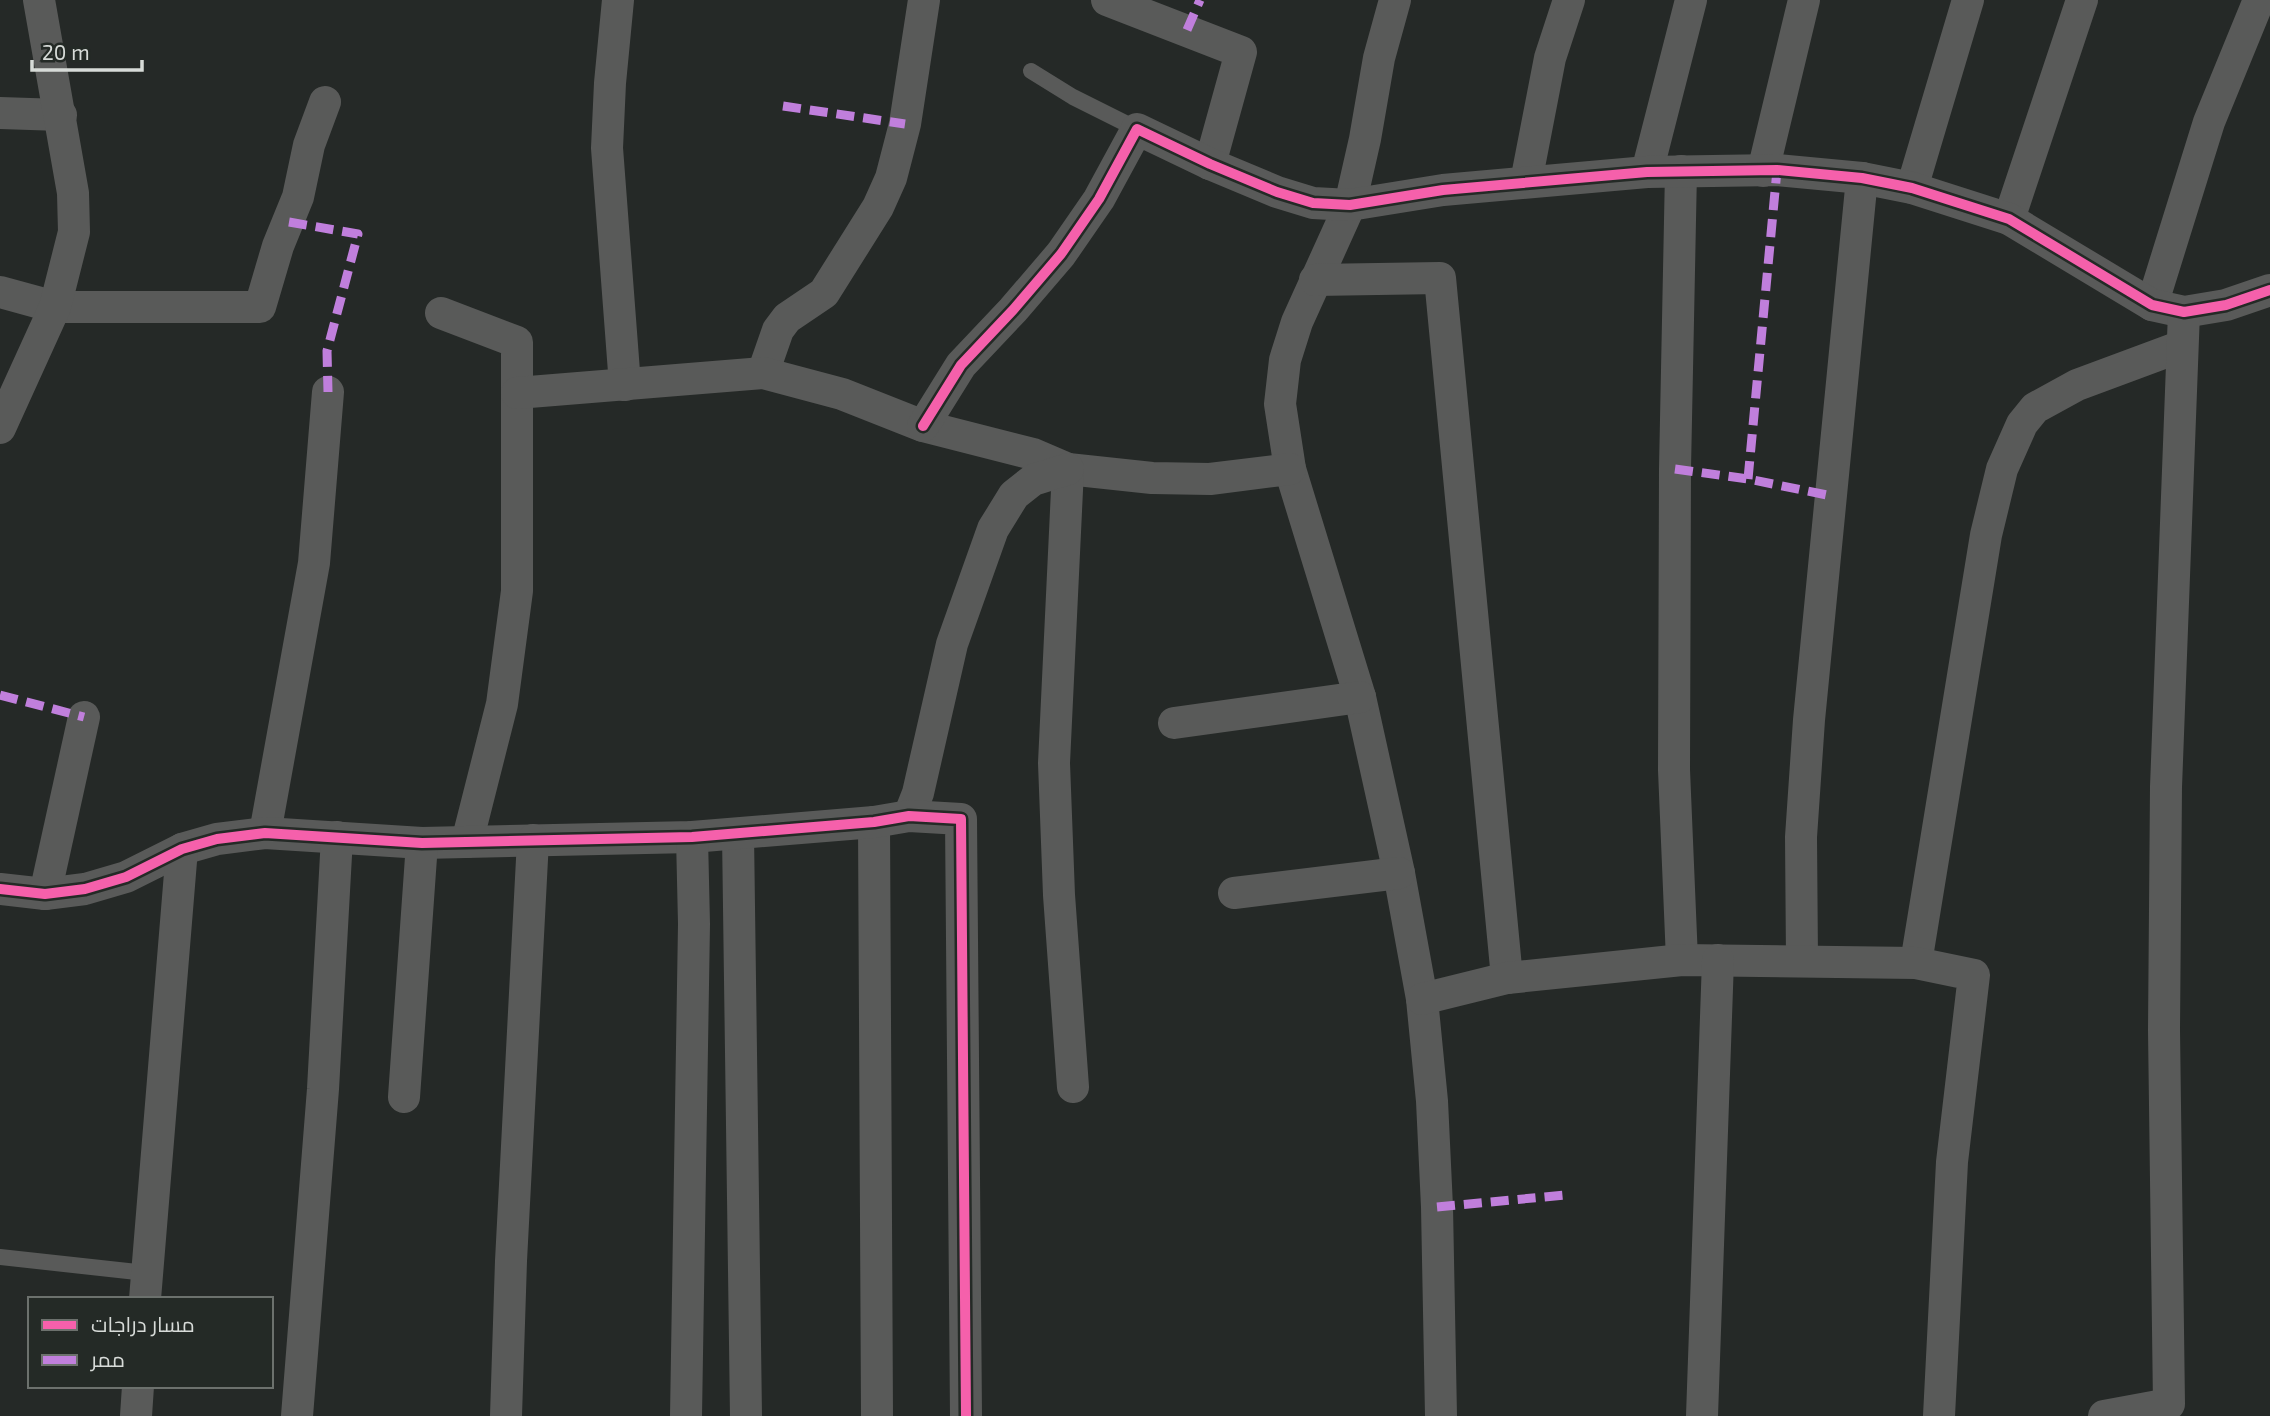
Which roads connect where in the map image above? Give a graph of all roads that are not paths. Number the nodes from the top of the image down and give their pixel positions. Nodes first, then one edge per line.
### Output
1 (39, 0) edge
2 (618, 0) edge
3 (924, 0) edge
4 (1107, 0) edge
5 (1395, 0) edge
6 (1569, 0) edge
7 (1691, 0) edge
8 (1804, 0) edge
9 (1968, 0) edge
10 (2082, 0) edge
11 (2259, 0) edge
12 (1031, 71) dead end
13 (325, 102) dead end
14 (0, 113) edge
15 (61, 115) junction
16 (1137, 129) junction
17 (1210, 164) junction
18 (1763, 170) junction
19 (1681, 171) junction
20 (1647, 172) junction
21 (1862, 178) junction
22 (1525, 182) junction
23 (1912, 188) junction
24 (1350, 205) junction
25 (2008, 219) junction
26 (1315, 280) junction
27 (2270, 290) edge
28 (0, 292) edge
29 (2152, 305) junction
30 (55, 307) junction
31 (2184, 312) junction
32 (441, 313) dead end
33 (2182, 346) junction
34 (762, 373) junction
35 (625, 386) junction
36 (328, 392) dead end
37 (517, 393) junction
38 (923, 426) junction
39 (0, 428) edge
40 (1068, 469) junction
41 (1290, 469) junction
42 (1360, 697) junction
43 (84, 717) dead end
44 (1174, 723) dead end
45 (909, 816) junction
46 (874, 822) junction
47 (265, 833) junction
48 (738, 834) junction
49 (337, 837) junction
50 (692, 837) junction
51 (533, 840) junction
52 (467, 842) junction
53 (422, 843) junction
54 (182, 849) junction
55 (1399, 873) junction
56 (0, 889) edge
57 (45, 894) junction
58 (1234, 894) dead end
59 (1682, 960) junction
60 (1718, 960) junction
61 (1802, 960) junction
62 (1916, 963) junction
63 (1507, 978) junction
64 (1422, 999) junction
65 (1073, 1087) dead end
66 (404, 1097) dead end
67 (0, 1257) edge
68 (145, 1286) edge
69 (138, 1388) edge
70 (136, 1416) edge
71 (297, 1416) edge
72 (506, 1416) edge
73 (686, 1416) edge
74 (746, 1416) edge
75 (877, 1416) edge
76 (966, 1416) edge
77 (1441, 1416) edge
78 (1702, 1416) edge
79 (1940, 1416) edge
80 (2104, 1416) edge

1 - 15 street
2 - 35 street
3 - 34 street
4 - 17 street
5 - 24 street
6 - 22 street
7 - 20 street
8 - 18 street
9 - 23 street
10 - 25 street
11 - 29 street
12 - 16 lane
13 - 30 street
14 - 15 street
15 - 30 street
16 - 17 street
16 - 38 street
17 - 24 street
18 - 19 street
18 - 21 street
19 - 20 street
19 - 59 street
20 - 22 street
21 - 23 street
21 - 61 street
22 - 24 street
23 - 25 street
24 - 26 street
25 - 29 street
26 - 41 street
26 - 63 street
27 - 31 street
28 - 30 street
29 - 31 street
30 - 39 street
31 - 33 street
32 - 37 street
33 - 62 street
33 - 80 street
34 - 35 street
34 - 38 street
35 - 37 street
36 - 47 street
37 - 52 street
38 - 40 street
40 - 41 street
40 - 45 street
40 - 65 street
41 - 42 street
42 - 44 street
42 - 55 street
43 - 57 street
45 - 46 street
45 - 76 street
46 - 48 street
46 - 75 street
47 - 49 street
47 - 54 street
48 - 50 street
48 - 74 street
49 - 53 street
49 - 71 street
50 - 51 street
50 - 73 street
51 - 52 street
51 - 72 street
52 - 53 street
53 - 66 street
54 - 57 street
54 - 68 street
55 - 58 street
55 - 64 street
56 - 57 street
59 - 60 street
59 - 63 street
60 - 61 street
60 - 78 street
61 - 62 street
62 - 79 street
63 - 64 street
64 - 77 street
67 - 68 lane
69 - 70 street

